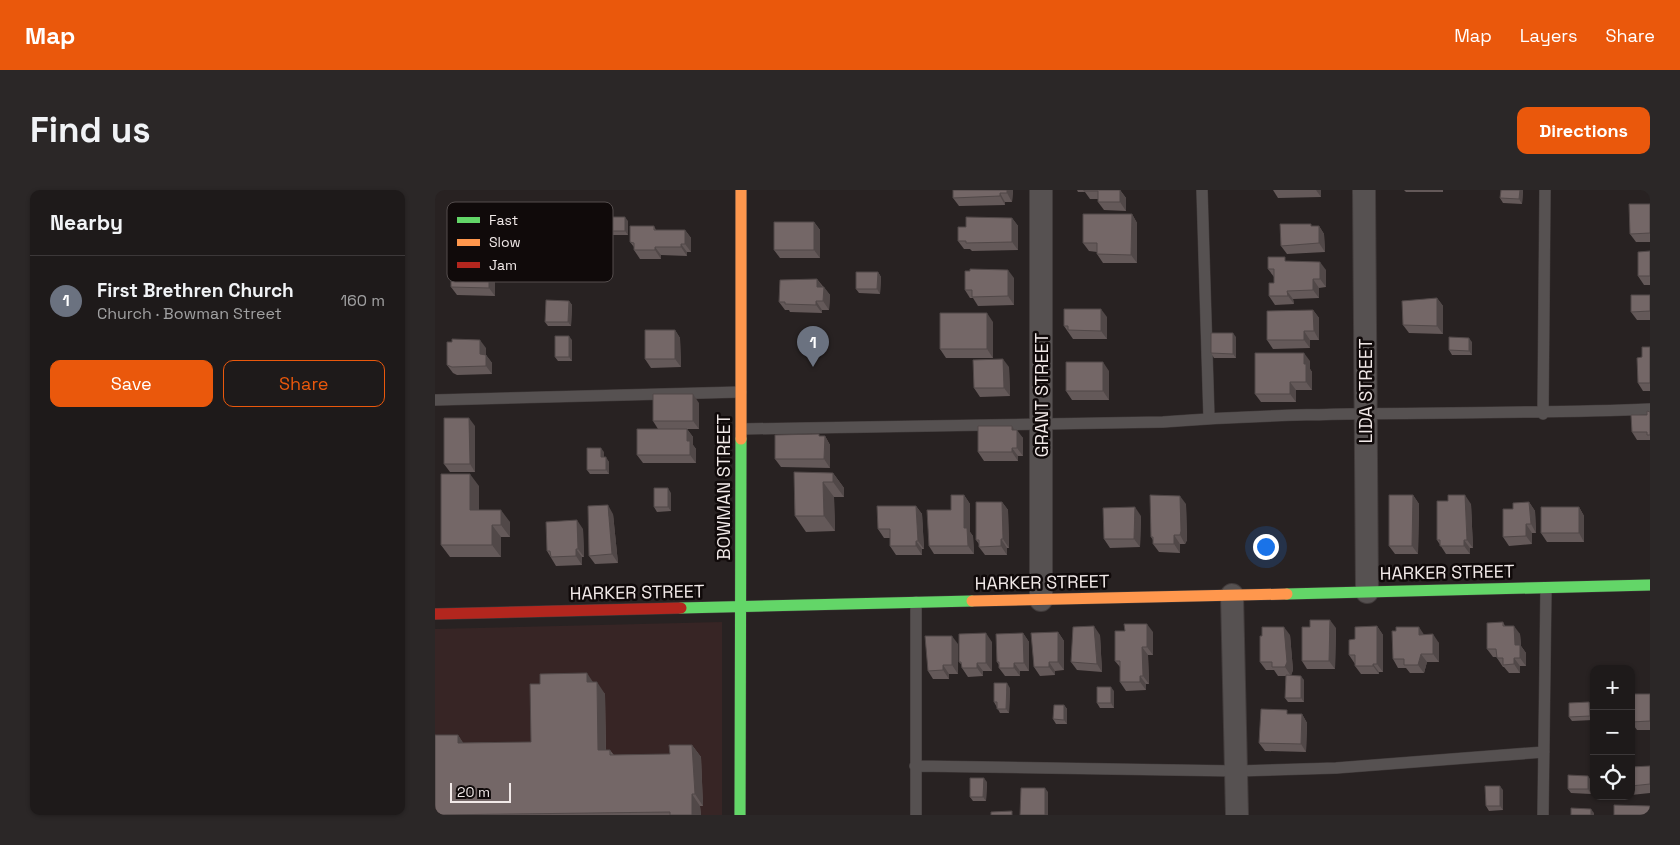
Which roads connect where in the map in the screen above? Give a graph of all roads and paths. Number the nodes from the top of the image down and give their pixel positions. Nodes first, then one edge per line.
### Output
1 (741, 190) edge
2 (1041, 190) edge
3 (1202, 190) edge
4 (1364, 190) edge
5 (1545, 190) edge
6 (741, 392) junction
7 (435, 400) edge
8 (1650, 409) edge
9 (1365, 414) junction
10 (1543, 414) junction
11 (1209, 418) junction
12 (1041, 424) junction
13 (741, 429) junction
14 (1650, 585) edge
15 (1546, 588) junction
16 (1367, 592) junction
17 (1231, 595) junction
18 (1041, 600) junction
19 (916, 602) junction
20 (740, 607) junction
21 (435, 614) edge
22 (1544, 752) junction
23 (915, 766) junction
24 (1237, 771) junction
25 (741, 815) edge
26 (916, 815) edge
27 (1237, 815) edge
28 (1543, 815) edge

1 - 6 street, BOWMAN STREET
2 - 12 street, GRANT STREET
3 - 11 lane
4 - 9 street, LIDA STREET
5 - 10 lane
6 - 7 lane
6 - 13 street, BOWMAN STREET
8 - 10 lane
9 - 10 lane
9 - 11 lane
9 - 16 street, LIDA STREET
11 - 12 lane
12 - 13 lane
12 - 18 street, GRANT STREET
13 - 20 street, BOWMAN STREET
14 - 15 street, HARKER STREET
15 - 16 street, HARKER STREET
15 - 22 lane
16 - 17 street, HARKER STREET
17 - 18 street, HARKER STREET
17 - 24 street
18 - 19 street, HARKER STREET
19 - 20 street, HARKER STREET
19 - 23 lane
20 - 21 street, HARKER STREET
20 - 25 street, BOWMAN STREET
22 - 24 lane
22 - 28 lane
23 - 24 lane
23 - 26 lane
24 - 27 street

